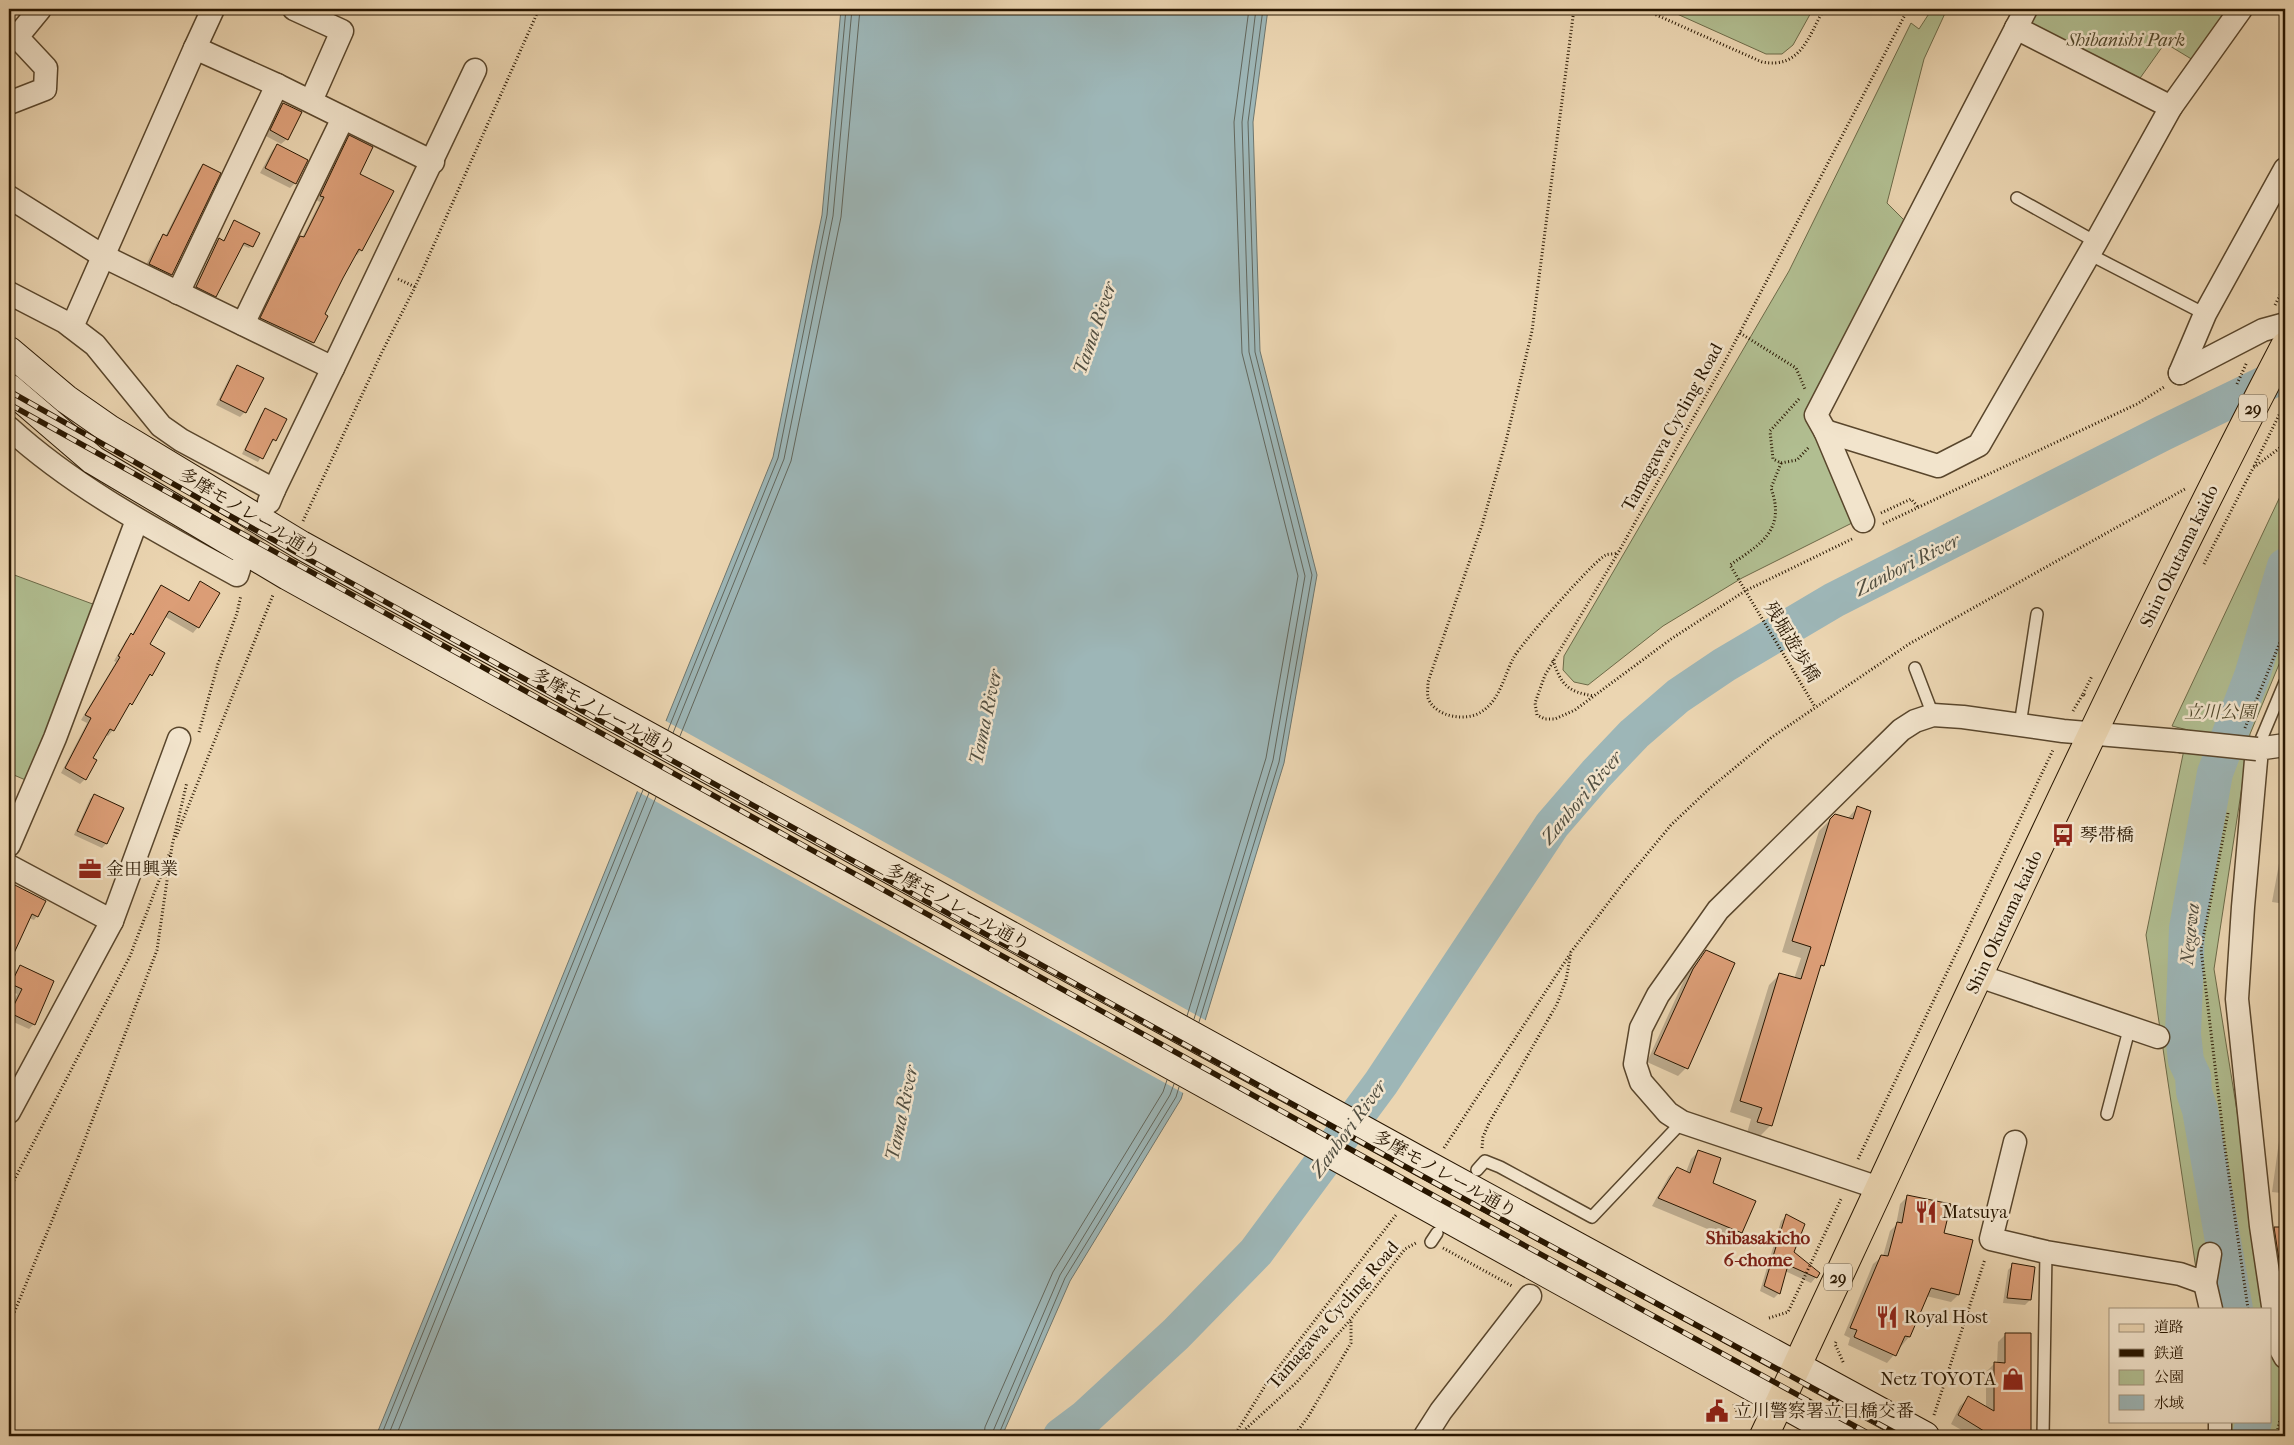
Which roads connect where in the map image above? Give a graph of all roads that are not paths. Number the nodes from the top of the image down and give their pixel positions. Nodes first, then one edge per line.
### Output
1 (40, 9) edge
2 (212, 9) edge
3 (294, 9) edge
4 (2242, 9) edge
5 (2021, 18) edge
6 (195, 48) junction
7 (475, 70) dead end
8 (277, 85) junction
9 (311, 101) junction
10 (9, 103) edge
11 (2171, 107) junction
12 (343, 118) junction
13 (433, 162) junction
14 (2285, 169) edge
15 (9, 197) edge
16 (2017, 198) dead end
17 (2093, 248) junction
18 (103, 256) junction
19 (9, 293) edge
20 (178, 293) junction
21 (2205, 314) junction
22 (243, 324) junction
23 (2285, 324) edge
24 (72, 327) junction
25 (2285, 346) edge
26 (9, 351) edge
27 (334, 368) junction
28 (9, 388) edge
29 (9, 430) edge
30 (1825, 431) junction
31 (137, 520) junction
32 (1865, 528) road end
33 (238, 572) road end
34 (2037, 614) dead end
35 (1914, 668) dead end
36 (2285, 682) edge
37 (1933, 715) junction
38 (2020, 725) junction
39 (2091, 733) junction
40 (188, 739) road end
41 (2285, 745) edge
42 (2257, 749) junction
43 (9, 846) edge
44 (9, 866) edge
45 (112, 921) junction
46 (1979, 976) junction
47 (2130, 1026) junction
48 (2158, 1037) dead end
49 (9, 1112) edge
50 (2107, 1114) dead end
51 (1682, 1122) junction
52 (2015, 1142) dead end
53 (1481, 1165) road end
54 (1879, 1188) junction
55 (2046, 1252) junction
56 (2210, 1254) dead end
57 (2205, 1283) junction
58 (1530, 1296) road end
59 (2211, 1308) edge
60 (2285, 1357) edge
61 (1798, 1366) junction
62 (1780, 1404) junction
63 (2220, 1422) edge
64 (1928, 1430) edge
65 (1425, 1436) edge
66 (1764, 1436) edge
67 (1841, 1436) edge
68 (2043, 1436) edge
69 (2220, 1436) edge

1 - 10 street
2 - 6 street
3 - 9 street
4 - 11 street
5 - 11 street
5 - 30 street
6 - 8 street
6 - 18 street
7 - 13 street
8 - 9 street
8 - 20 street
9 - 12 street
11 - 17 street
12 - 13 street
12 - 22 street
13 - 27 street
14 - 21 street
15 - 18 street
16 - 17 lane
17 - 21 lane
17 - 30 street
18 - 20 street
18 - 24 street
19 - 24 street
20 - 22 street
21 - 23 street
22 - 27 street
24 - 27 street
25 - 39 main road, Shin Okutama kaido / 29
26 - 61 main road, 多摩モノレール通り
28 - 62 main road, 多摩モノレール通り
29 - 31 street
30 - 32 street
31 - 33 street
31 - 43 street
34 - 38 lane
35 - 37 lane
36 - 42 lane
37 - 38 street
37 - 51 street
38 - 39 street
39 - 42 street, bridge
39 - 46 main road, Shin Okutama kaido / 29
40 - 45 street
41 - 42 street
42 - 60 street
44 - 45 street
45 - 49 street
46 - 47 street
46 - 54 main road, Shin Okutama kaido / 29
47 - 48 street
47 - 50 lane
51 - 53 lane
51 - 54 street
52 - 55 street
54 - 61 main road, Shin Okutama kaido / 29
55 - 57 street
55 - 68 lane
56 - 57 street
57 - 59 street
58 - 65 street
61 - 62 main road, 29
61 - 64 main road, 多摩モノレール通り
62 - 66 main road, 29
62 - 67 main road, 多摩モノレール通り
63 - 69 street

